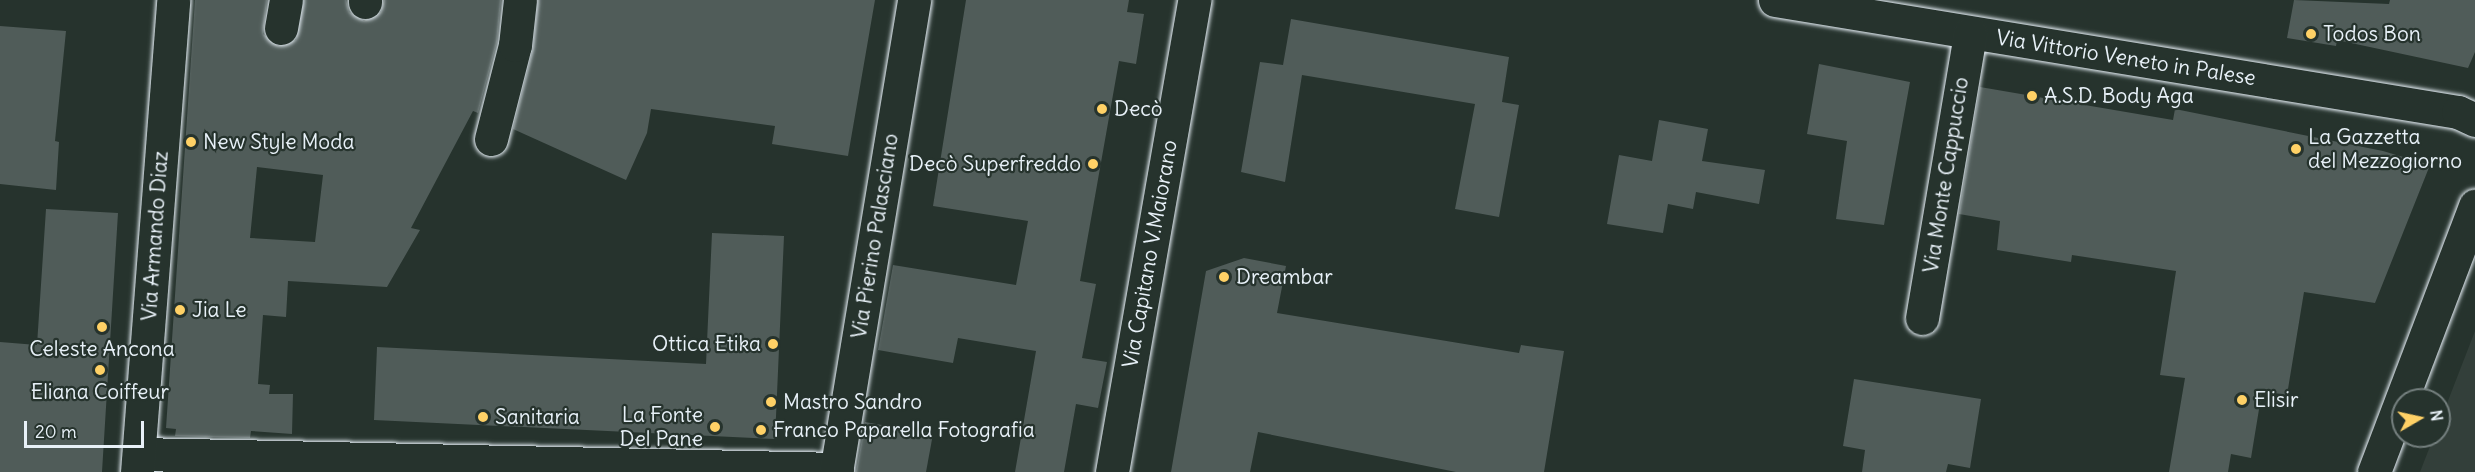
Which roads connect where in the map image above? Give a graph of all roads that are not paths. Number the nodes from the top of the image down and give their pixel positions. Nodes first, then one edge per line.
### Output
1 (173, 0) edge
2 (520, 0) edge
3 (914, 0) edge
4 (1194, 0) edge
5 (1775, 0) edge
6 (1871, 8) edge
7 (1970, 33) junction
8 (2475, 120) edge
9 (491, 139) dead end
10 (2475, 206) edge
11 (1922, 318) dead end
12 (138, 463) edge
13 (836, 470) edge
14 (1113, 472) edge
15 (2374, 472) edge

1 - 12 street, Via Armando Diaz
2 - 9 street
3 - 13 street, Via Pierino Palasciano
4 - 14 street, Via Capitano V.Maiorano
5 - 6 street, Via Vittorio Veneto in Palese
6 - 7 street, Via Vittorio Veneto in Palese
7 - 8 street, Via Vittorio Veneto in Palese
7 - 11 street, Via Monte Cappuccio
10 - 15 street
12 - 13 street

